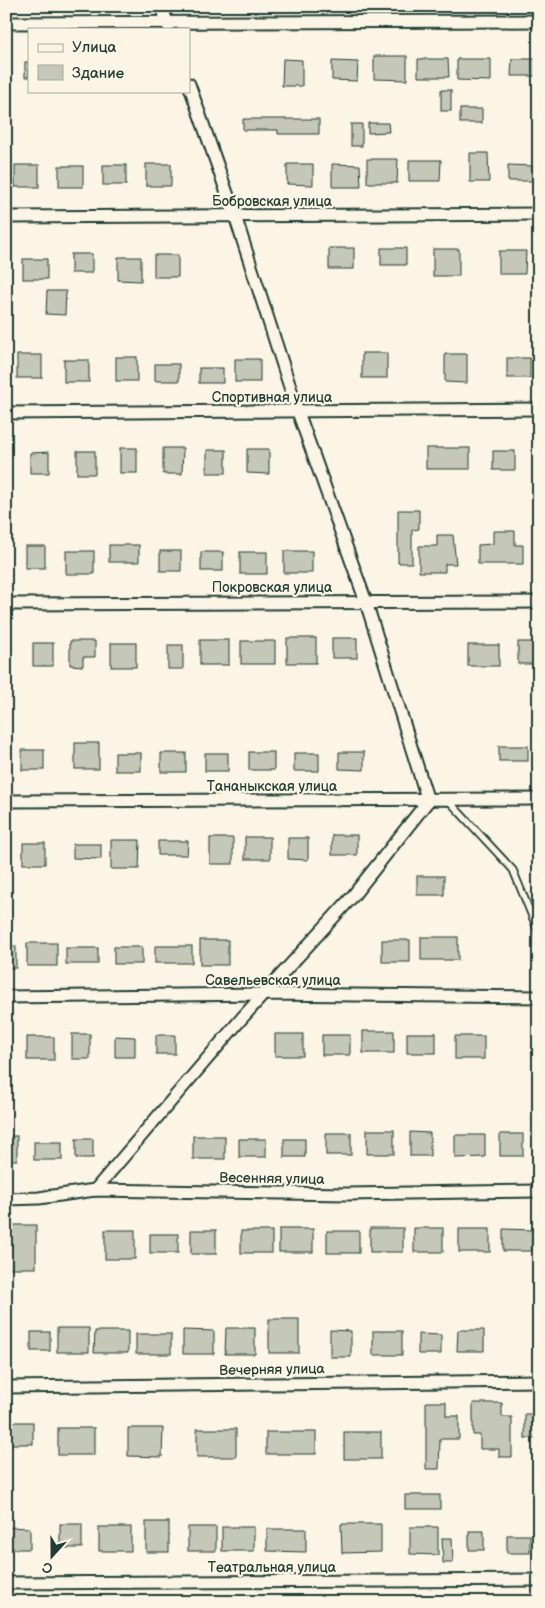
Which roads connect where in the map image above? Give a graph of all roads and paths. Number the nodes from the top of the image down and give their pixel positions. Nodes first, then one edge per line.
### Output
1 (162, 6) edge
2 (539, 21) edge
3 (6, 23) edge
4 (168, 25) edge
5 (190, 87) edge
6 (539, 214) edge
7 (235, 216) junction
8 (6, 217) edge
9 (539, 409) edge
10 (298, 412) junction
11 (6, 413) edge
12 (366, 602) junction
13 (539, 602) edge
14 (6, 604) edge
15 (539, 799) edge
16 (428, 800) junction
17 (448, 800) junction
18 (6, 801) edge
19 (539, 946) edge
20 (265, 994) junction
21 (6, 997) edge
22 (539, 997) edge
23 (95, 1190) junction
24 (539, 1191) edge
25 (6, 1199) edge
26 (539, 1382) edge
27 (6, 1387) edge
28 (539, 1580) edge
29 (6, 1583) edge

1 - 4 street
2 - 4 street
3 - 4 street
5 - 7 street
6 - 7 street, Бобровская улица
7 - 8 street, Бобровская улица
7 - 10 street
9 - 10 street, Спортивная улица
10 - 11 street, Спортивная улица
10 - 12 street
12 - 13 street, Покровская улица
12 - 14 street, Покровская улица
12 - 16 street
15 - 17 street, Тананыкская улица
16 - 17 street, Тананыкская улица
16 - 18 street, Тананыкская улица
16 - 20 street
17 - 19 lane
20 - 21 street, Савельевская улица
20 - 22 street, Савельевская улица
20 - 23 street
23 - 24 street, Весенняя улица
23 - 25 street, Весенняя улица
26 - 27 street, Вечерняя улица
28 - 29 street, Театральная улица

